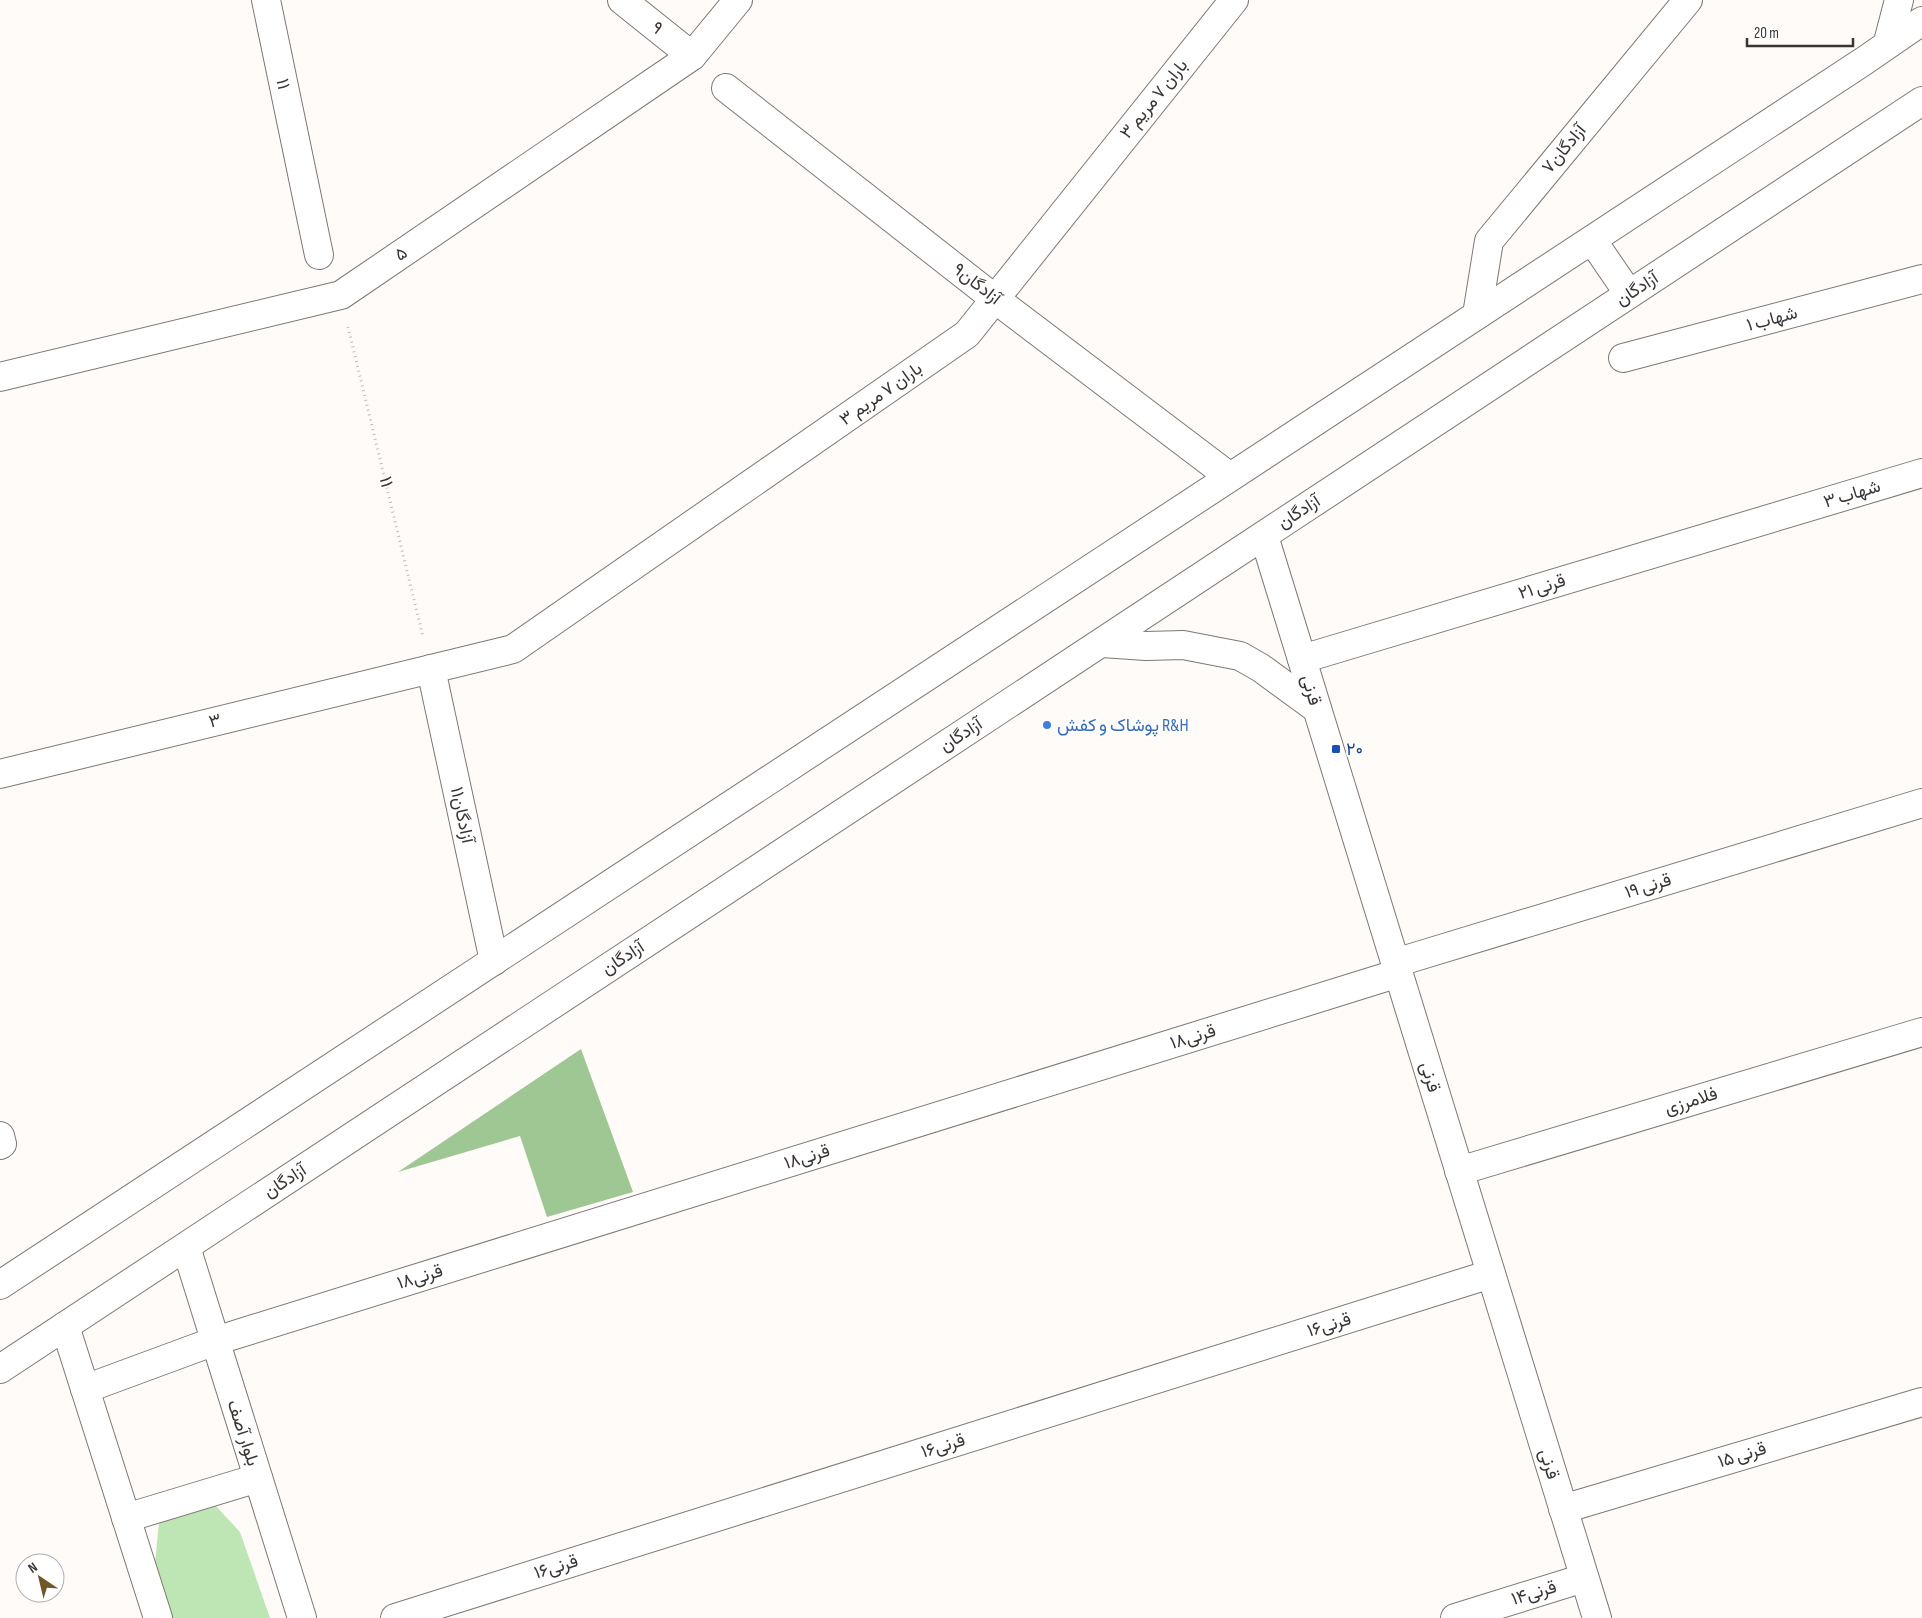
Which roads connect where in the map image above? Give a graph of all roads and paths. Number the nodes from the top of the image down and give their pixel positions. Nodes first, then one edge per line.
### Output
1 (266, 0) edge
2 (622, 0) edge
3 (738, 0) edge
4 (1234, 0) edge
5 (1688, 0) edge
6 (1899, 0) edge
7 (1922, 21) edge
8 (1888, 42) junction
9 (692, 56) junction
10 (726, 88) dead end
11 (1922, 101) edge
12 (1592, 240) junction
13 (319, 256) dead end
14 (1922, 279) edge
15 (1629, 294) junction
16 (340, 295) junction
17 (995, 299) junction
18 (1477, 315) junction
19 (1623, 358) dead end
20 (0, 377) edge
21 (1922, 473) edge
22 (1230, 477) junction
23 (1782, 515) joint
24 (1264, 536) junction
25 (1102, 642) junction
26 (1302, 659) junction
27 (431, 669) junction
28 (1317, 709) junction
29 (0, 774) edge
30 (1911, 806) edge
31 (494, 961) junction
32 (1397, 968) junction
33 (1922, 1032) edge
34 (0, 1136) edge
35 (0, 1144) edge
36 (1459, 1171) junction
37 (186, 1247) junction
38 (1491, 1274) junction
39 (0, 1285) edge
40 (65, 1326) junction
41 (214, 1341) junction
42 (0, 1369) edge
43 (85, 1389) junction
44 (1922, 1402) edge
45 (258, 1478) junction
46 (1563, 1509) junction
47 (126, 1518) junction
48 (1584, 1578) junction
49 (158, 1618) edge
50 (302, 1618) edge
51 (395, 1618) edge
52 (1455, 1618) edge
53 (1597, 1618) edge

1 - 13 street, ۱۱
2 - 9 street, ۹
3 - 9 street, ۵
4 - 17 street, باران ۷ مریم ۳
5 - 18 street, آزادگان۷
6 - 8 street
7 - 8 street
8 - 12 street
9 - 16 street, ۵
10 - 17 street, آزادگان۹
11 - 15 street, آزادگان
12 - 15 street
12 - 18 street
14 - 19 street, شهاب ۱
15 - 24 street, آزادگان
16 - 20 street, ۵
16 - 27 path, ۱۱
17 - 22 street, آزادگان۹
17 - 27 street, باران ۷ مریم ۳
18 - 22 street
21 - 23 street, شهاب ۳
22 - 31 street
23 - 26 street, قرنی ۲۱
24 - 25 street, آزادگان
24 - 26 street, قرنی
25 - 28 street
25 - 37 street, آزادگان
26 - 28 street, قرنی
27 - 29 street, ۳
27 - 31 street, آزادگان۱۱
28 - 32 street, قرنی
30 - 32 street, قرنی ۱۹
31 - 39 street
32 - 36 street, قرنی
32 - 41 street, قرنی۱۸
33 - 36 street, فلامرزی
34 - 35 street
36 - 38 street, قرنی
37 - 40 street, آزادگان
37 - 41 street, بلوار آصف
38 - 46 street, قرنی
38 - 51 street, قرنی۱۶
40 - 42 street, آزادگان
40 - 43 street
41 - 43 street, قرنی۱۸
41 - 45 street, بلوار آصف
43 - 47 street
44 - 46 street, قرنی ۱۵
45 - 47 street
45 - 50 street, بلوار آصف
46 - 48 street, قرنی
47 - 49 street
48 - 52 street, قرنی۱۴
48 - 53 street, قرنی

